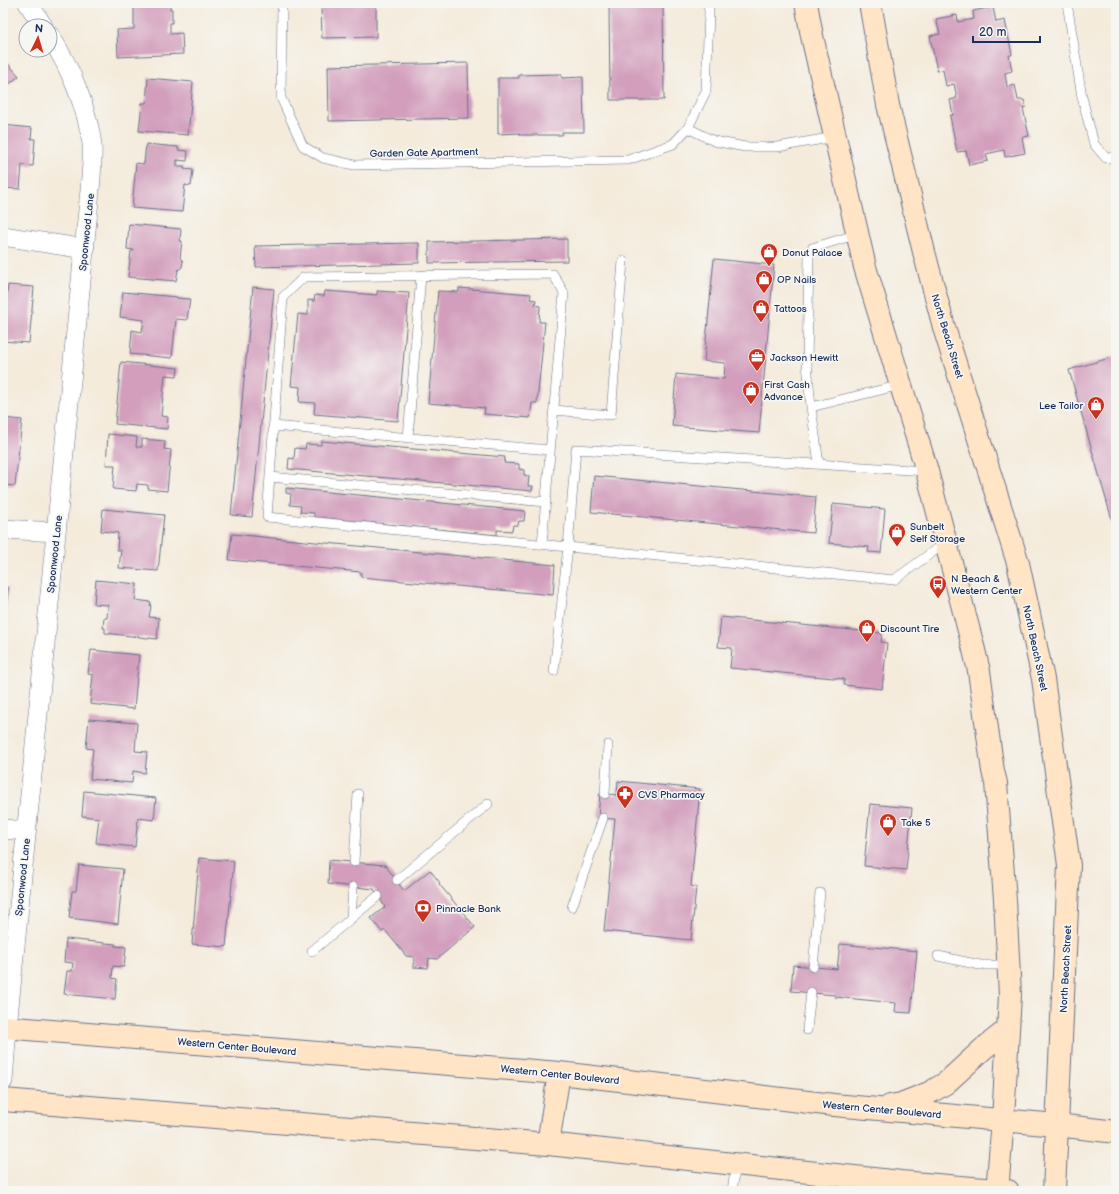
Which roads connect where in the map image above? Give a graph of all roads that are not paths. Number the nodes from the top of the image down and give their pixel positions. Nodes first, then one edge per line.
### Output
1 (28, 3) edge
2 (282, 3) edge
3 (708, 3) edge
4 (806, 3) edge
5 (870, 3) edge
6 (1067, 3) edge
7 (38, 18) edge
8 (58, 48) edge
9 (688, 128) junction
10 (835, 136) junction
11 (1116, 157) edge
12 (858, 234) junction
13 (3, 236) edge
14 (85, 249) junction
15 (623, 261) dead end
16 (421, 275) junction
17 (901, 385) junction
18 (811, 406) junction
19 (554, 410) junction
20 (273, 426) junction
21 (408, 438) junction
22 (550, 450) junction
23 (819, 464) junction
24 (927, 471) junction
25 (270, 477) junction
26 (546, 502) junction
27 (3, 529) edge
28 (56, 532) junction
29 (945, 543) junction
30 (542, 544) junction
31 (568, 547) junction
32 (554, 671) dead end
33 (608, 745) dead end
34 (358, 794) dead end
35 (605, 794) dead end
36 (488, 804) dead end
37 (603, 818) dead end
38 (3, 829) edge
39 (26, 831) junction
40 (354, 862) dead end
41 (397, 880) dead end
42 (352, 887) dead end
43 (820, 893) dead end
44 (378, 896) dead end
45 (572, 907) dead end
46 (351, 919) junction
47 (312, 951) dead end
48 (938, 956) dead end
49 (1008, 965) junction
50 (813, 967) dead end
51 (810, 992) dead end
52 (5, 1027) edge
53 (1008, 1029) junction
54 (807, 1030) dead end
55 (559, 1073) junction
56 (3, 1081) edge
57 (3, 1100) edge
58 (878, 1108) junction
59 (1003, 1120) junction
60 (1058, 1125) junction
61 (1116, 1132) edge
62 (548, 1144) junction
63 (736, 1164) junction
64 (907, 1186) edge
65 (732, 1191) edge
66 (1001, 1191) edge
67 (1054, 1191) edge

1 - 7 street
2 - 9 lane, Garden Gate Apartment
3 - 9 lane, Garden Gate Apartment
4 - 10 main road
5 - 60 main road, North Beach Street
6 - 11 lane
8 - 14 street, Spoonwood Lane
9 - 10 lane
10 - 12 main road
12 - 17 main road
12 - 18 lane
13 - 14 street
14 - 28 street, Spoonwood Lane
15 - 19 lane
16 - 19 lane
16 - 20 lane
16 - 21 lane
17 - 18 lane
17 - 24 main road
18 - 23 lane
19 - 22 lane
20 - 21 lane
20 - 25 lane
21 - 22 lane
22 - 26 lane
23 - 24 lane
23 - 31 lane
24 - 29 main road
25 - 26 lane
25 - 30 lane
26 - 30 lane
27 - 28 street
28 - 39 street, Spoonwood Lane
29 - 31 lane
29 - 49 main road
30 - 31 lane
31 - 32 lane
33 - 35 lane
34 - 40 lane
36 - 41 lane
37 - 45 lane
38 - 39 street
39 - 52 street, Spoonwood Lane
42 - 46 lane
43 - 50 lane
44 - 46 lane
46 - 47 lane
48 - 49 lane
49 - 53 main road
51 - 54 lane
52 - 55 main road, Western Center Boulevard
52 - 56 street, Spoonwood Lane
53 - 58 main road
53 - 59 main road
55 - 58 main road, Western Center Boulevard
55 - 62 main road
57 - 62 main road
58 - 59 main road, Western Center Boulevard
59 - 60 main road, Western Center Boulevard
59 - 66 main road
60 - 61 main road, Western Center Boulevard
60 - 67 main road, North Beach Street
62 - 63 main road
63 - 64 main road
63 - 65 lane
64 - 66 main road

